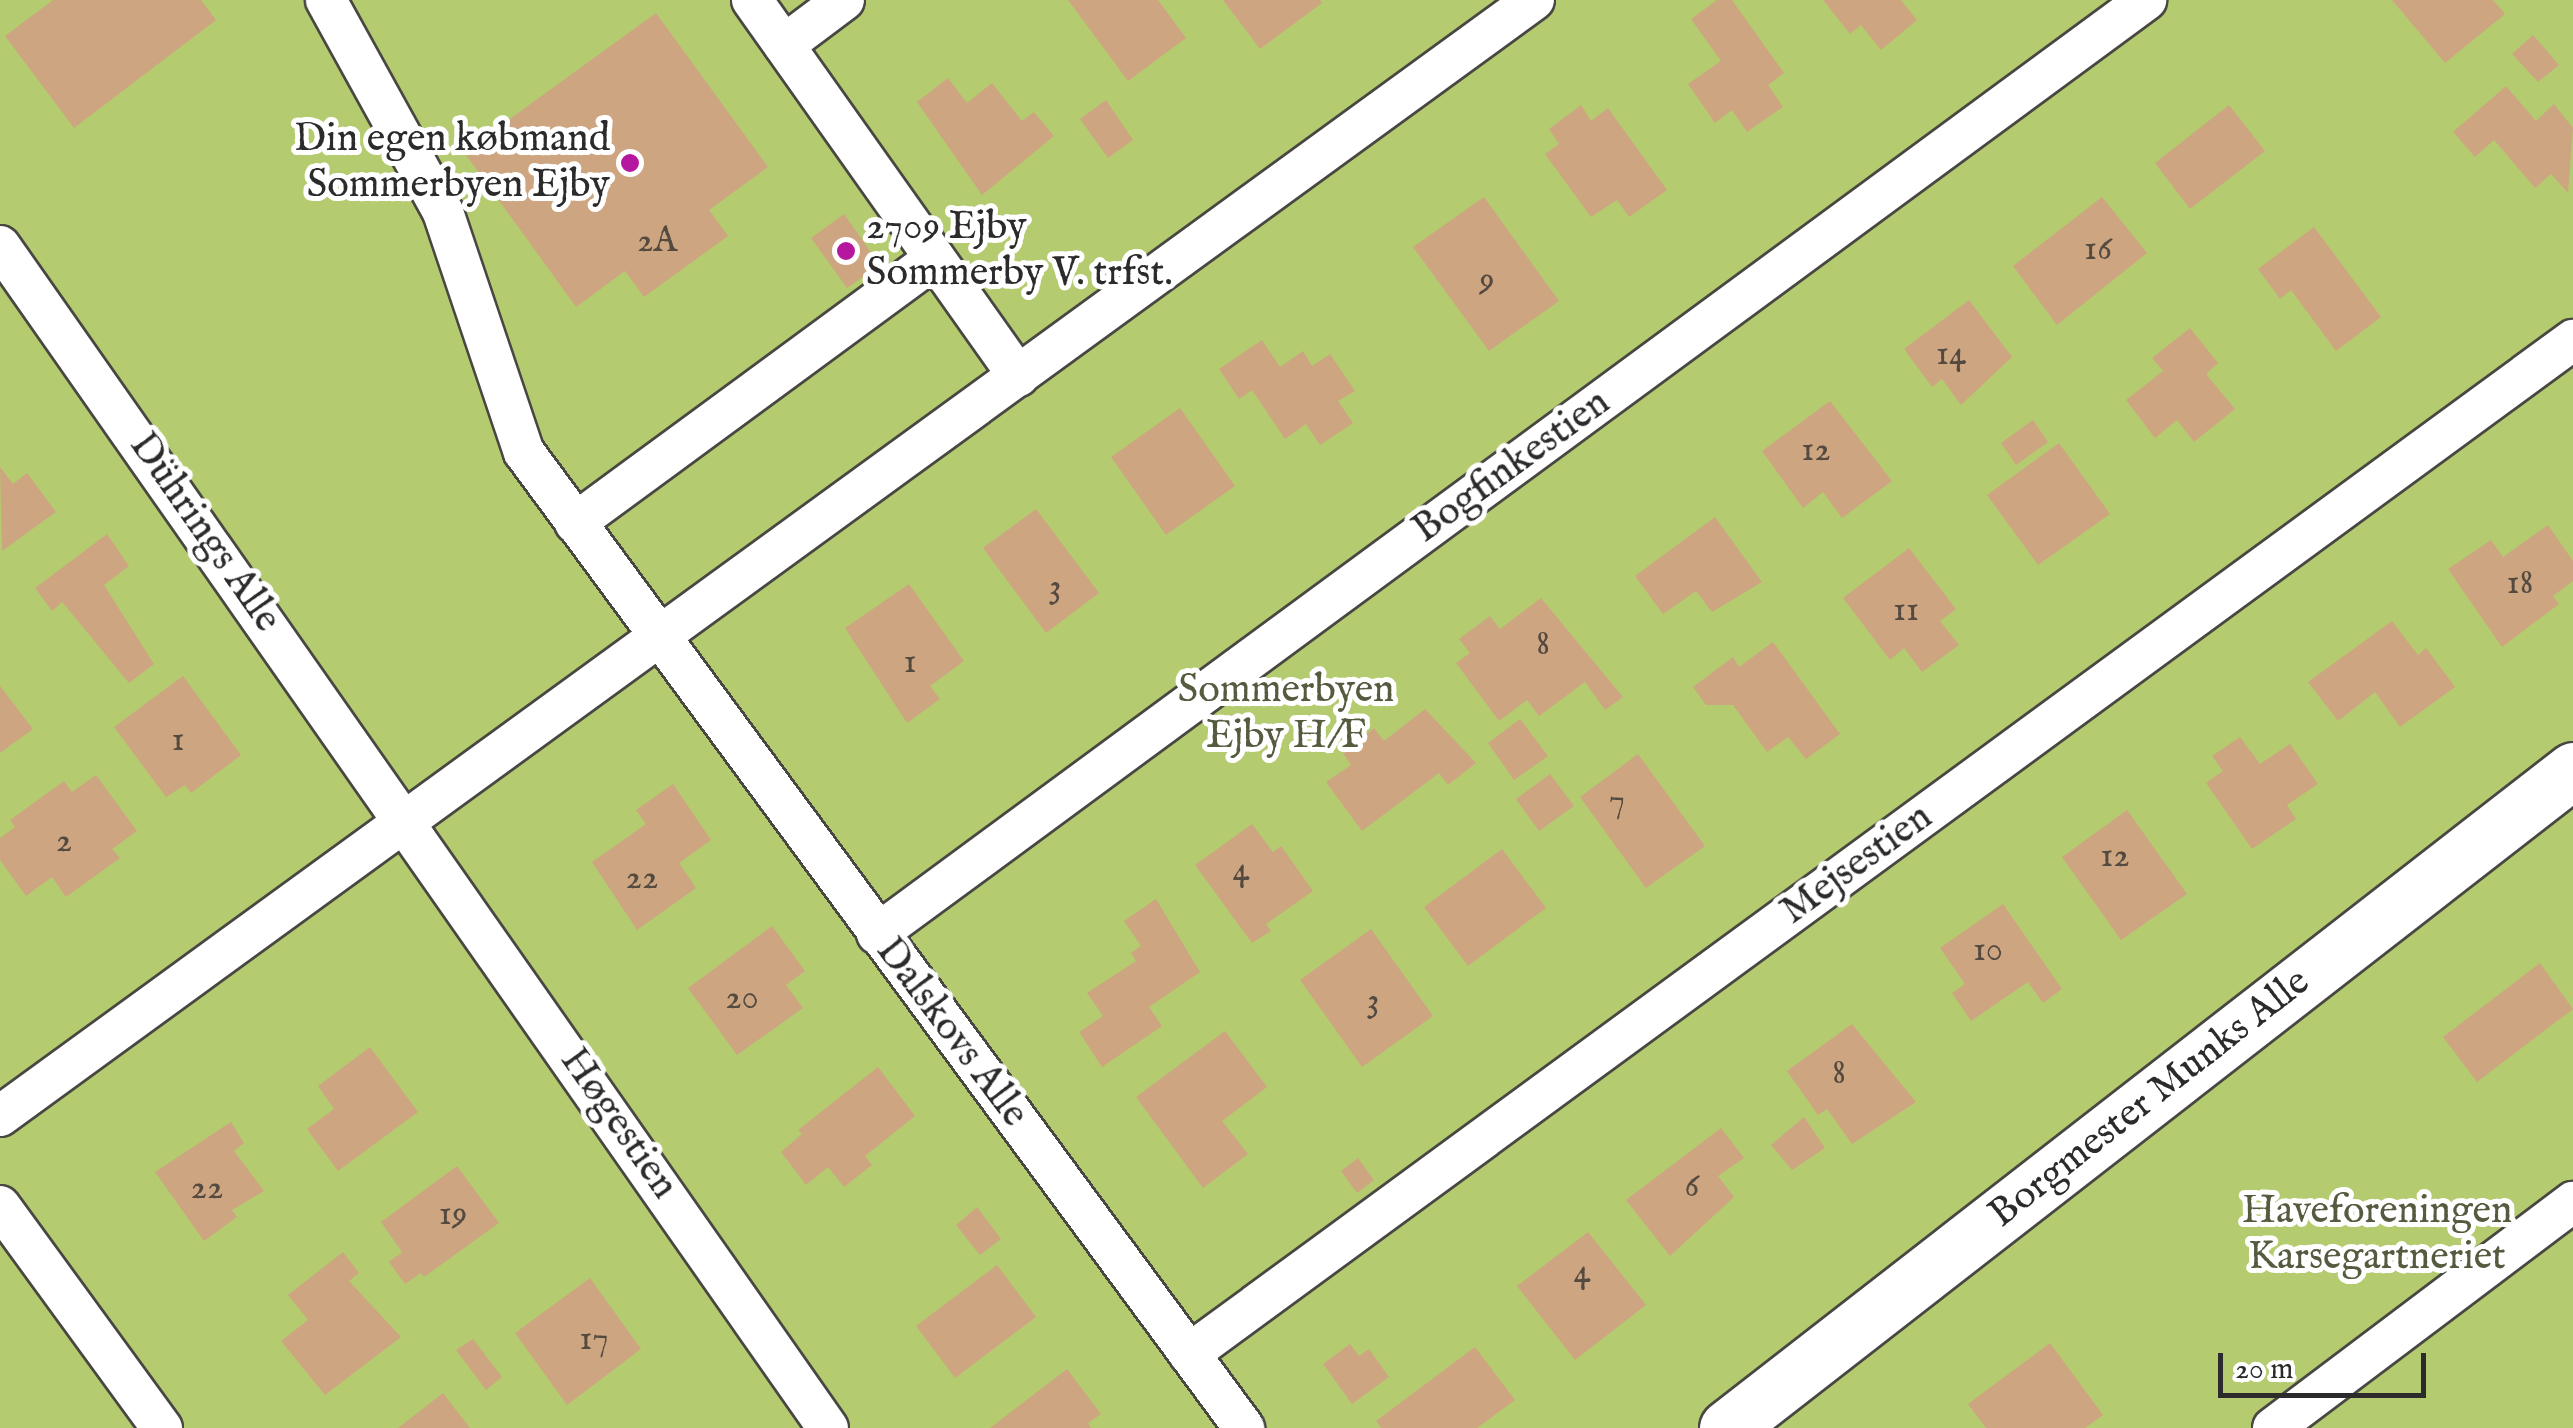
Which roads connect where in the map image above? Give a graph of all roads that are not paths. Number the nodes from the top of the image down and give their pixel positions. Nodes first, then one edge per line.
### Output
1 (326, 0) edge
2 (752, 0) edge
3 (844, 0) edge
4 (1534, 0) edge
5 (2146, 0) edge
6 (784, 45) junction
7 (0, 246) edge
8 (935, 259) junction
9 (2573, 340) edge
10 (1018, 376) junction
11 (575, 524) junction
12 (657, 638) junction
13 (2573, 770) edge
14 (408, 820) junction
15 (877, 934) junction
16 (2, 1110) edge
17 (2573, 1202) edge
18 (0, 1206) edge
19 (1189, 1354) junction
20 (162, 1428) edge
21 (828, 1428) edge
22 (1244, 1428) edge
23 (1727, 1428) edge
24 (2273, 1428) edge

1 - 11 lane, Dalskovs Alle
2 - 6 lane
3 - 6 lane
4 - 10 lane
5 - 15 lane, Bogfinkestien
6 - 8 lane
7 - 14 lane, Dührings Alle
8 - 10 lane
8 - 11 lane
9 - 19 lane, Mejsestien
10 - 12 lane
11 - 12 lane, Dalskovs Alle
12 - 14 lane
12 - 15 lane, Dalskovs Alle
13 - 23 street, Borgmester Munks Alle
14 - 16 lane
14 - 21 lane, Høgestien
15 - 19 lane, Dalskovs Alle
17 - 24 lane
18 - 20 lane
19 - 22 lane, Dalskovs Alle

